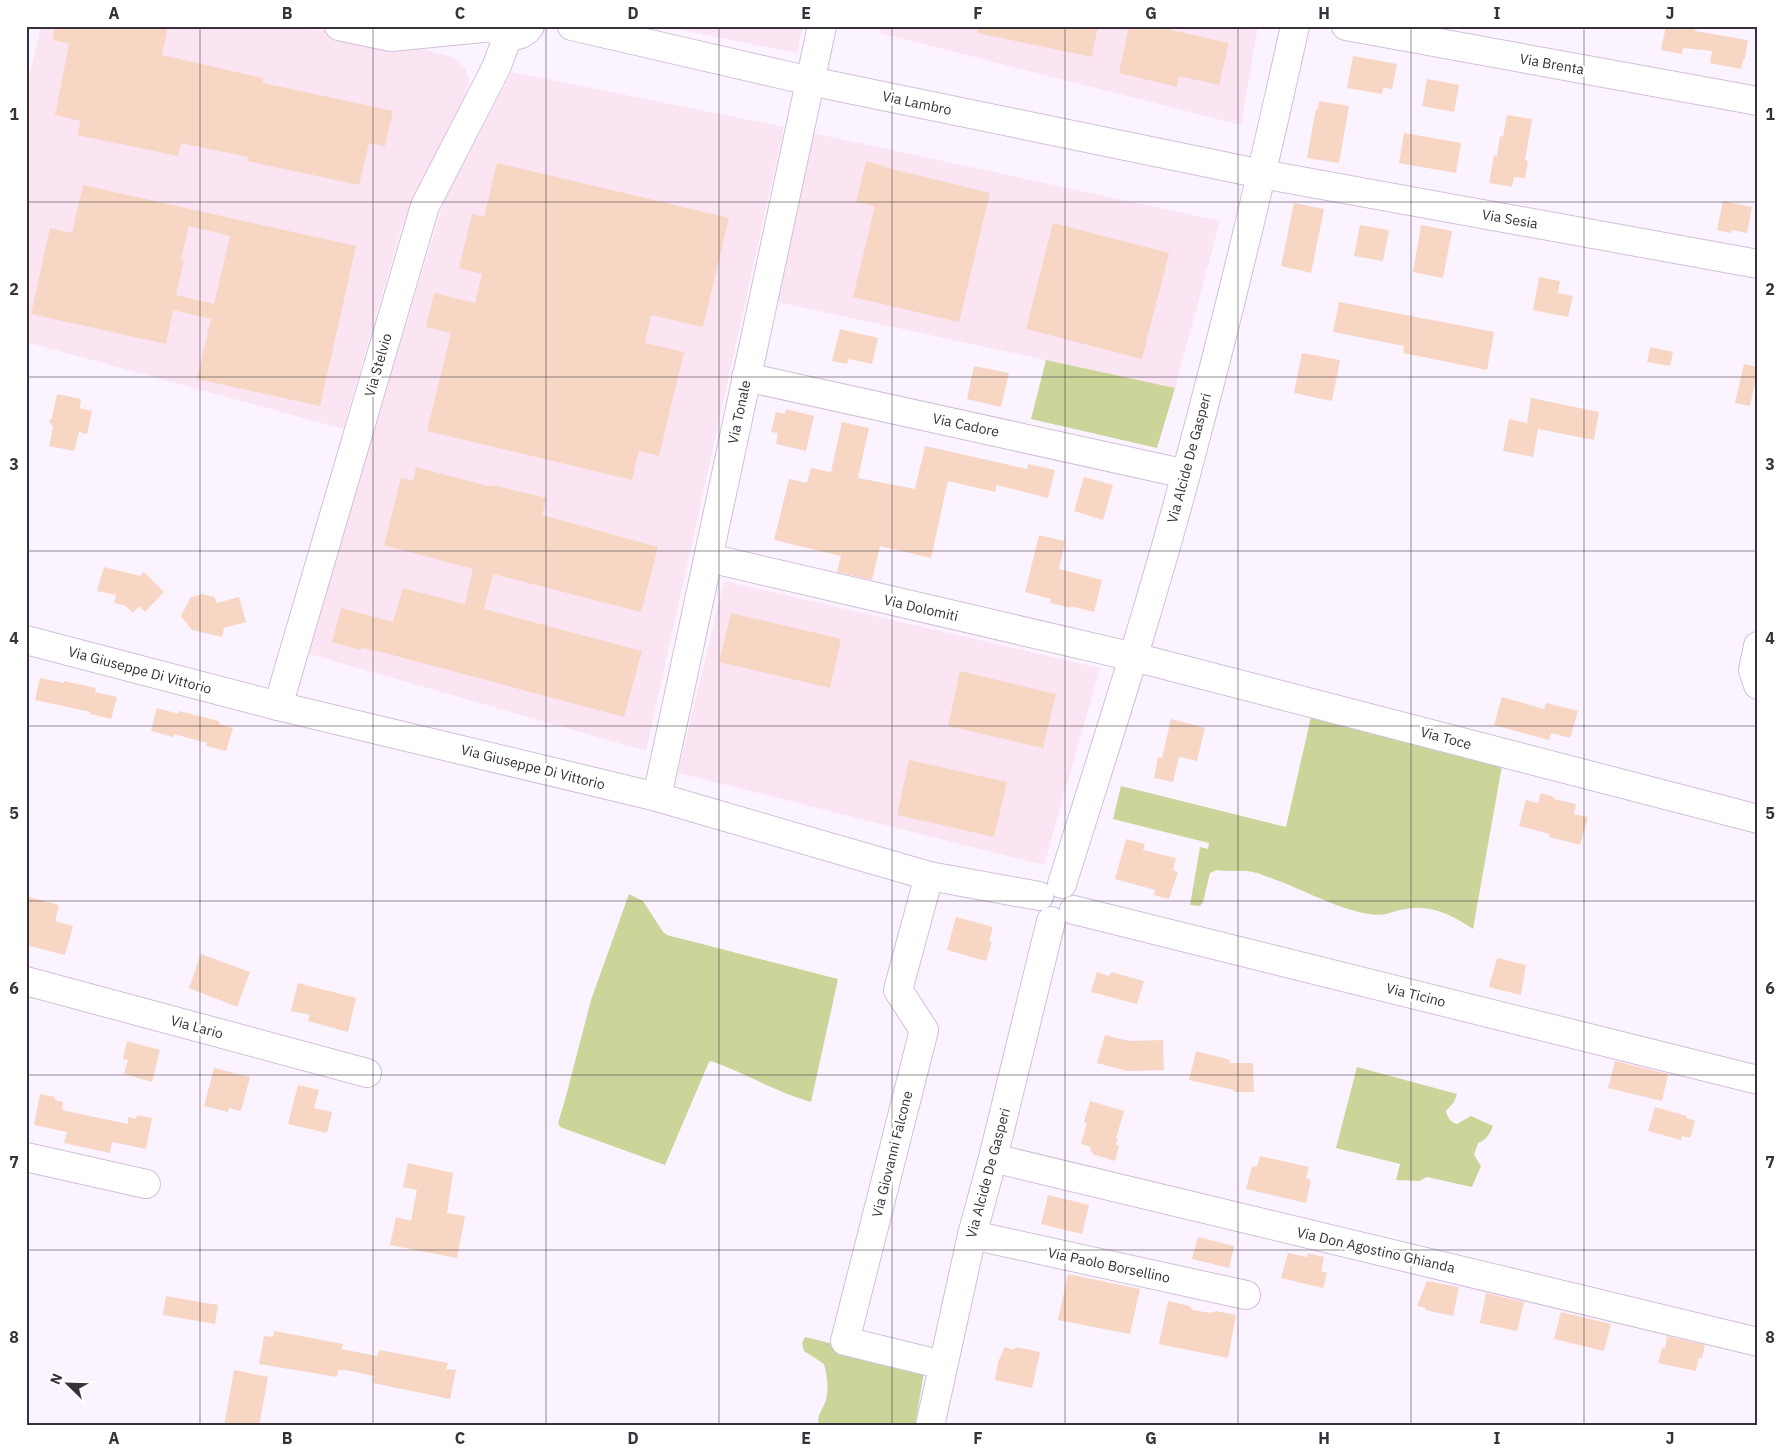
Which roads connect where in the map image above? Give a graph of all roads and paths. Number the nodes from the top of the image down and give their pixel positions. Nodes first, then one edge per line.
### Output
1 (339, 26) edge
2 (572, 26) edge
3 (822, 26) edge
4 (1295, 26) edge
5 (1346, 26) edge
6 (506, 29) edge
7 (810, 81) junction
8 (1758, 101) edge
9 (1262, 174) junction
10 (1758, 264) edge
11 (746, 377) junction
12 (1186, 474) junction
13 (709, 558) junction
14 (26, 640) edge
15 (1758, 646) edge
16 (1134, 658) junction
17 (1758, 685) edge
18 (278, 706) junction
19 (657, 797) junction
20 (1758, 819) edge
21 (929, 876) junction
22 (1050, 890) junction
23 (1063, 915) junction
24 (26, 980) edge
25 (367, 1073) dead end
26 (1758, 1080) edge
27 (26, 1157) edge
28 (993, 1158) junction
29 (146, 1184) dead end
30 (972, 1235) junction
31 (1246, 1295) dead end
32 (1758, 1342) edge
33 (943, 1364) junction
34 (930, 1426) edge

1 - 6 street
2 - 7 street, Via Lambro
3 - 7 street, Via Tonale
4 - 9 street, Via Alcide De Gasperi
5 - 8 street, Via Brenta
6 - 18 street, Via Stelvio
7 - 9 street, Via Lambro
7 - 11 street, Via Tonale
9 - 10 street, Via Sesia
9 - 12 street, Via Alcide De Gasperi
11 - 12 street, Via Cadore
11 - 13 street, Via Tonale
12 - 16 street, Via Alcide De Gasperi
13 - 16 street, Via Dolomiti
13 - 19 street, Via Tonale
14 - 18 street, Via Giuseppe Di Vittorio
15 - 17 street
16 - 20 street, Via Toce
16 - 22 street, Via Alcide De Gasperi
18 - 19 street, Via Giuseppe Di Vittorio
19 - 21 street, Via Giuseppe Di Vittorio
21 - 22 street, Via Giuseppe Di Vittorio
21 - 33 street, Via Giovanni Falcone
22 - 23 street
23 - 26 street, Via Ticino
23 - 28 street, Via Alcide De Gasperi
24 - 25 street, Via Lario
27 - 29 street
28 - 30 street, Via Alcide De Gasperi
28 - 32 street, Via Don Agostino Ghianda
30 - 31 street, Via Paolo Borsellino
30 - 33 street, Via Alcide De Gasperi
33 - 34 street, Via Alcide De Gasperi

